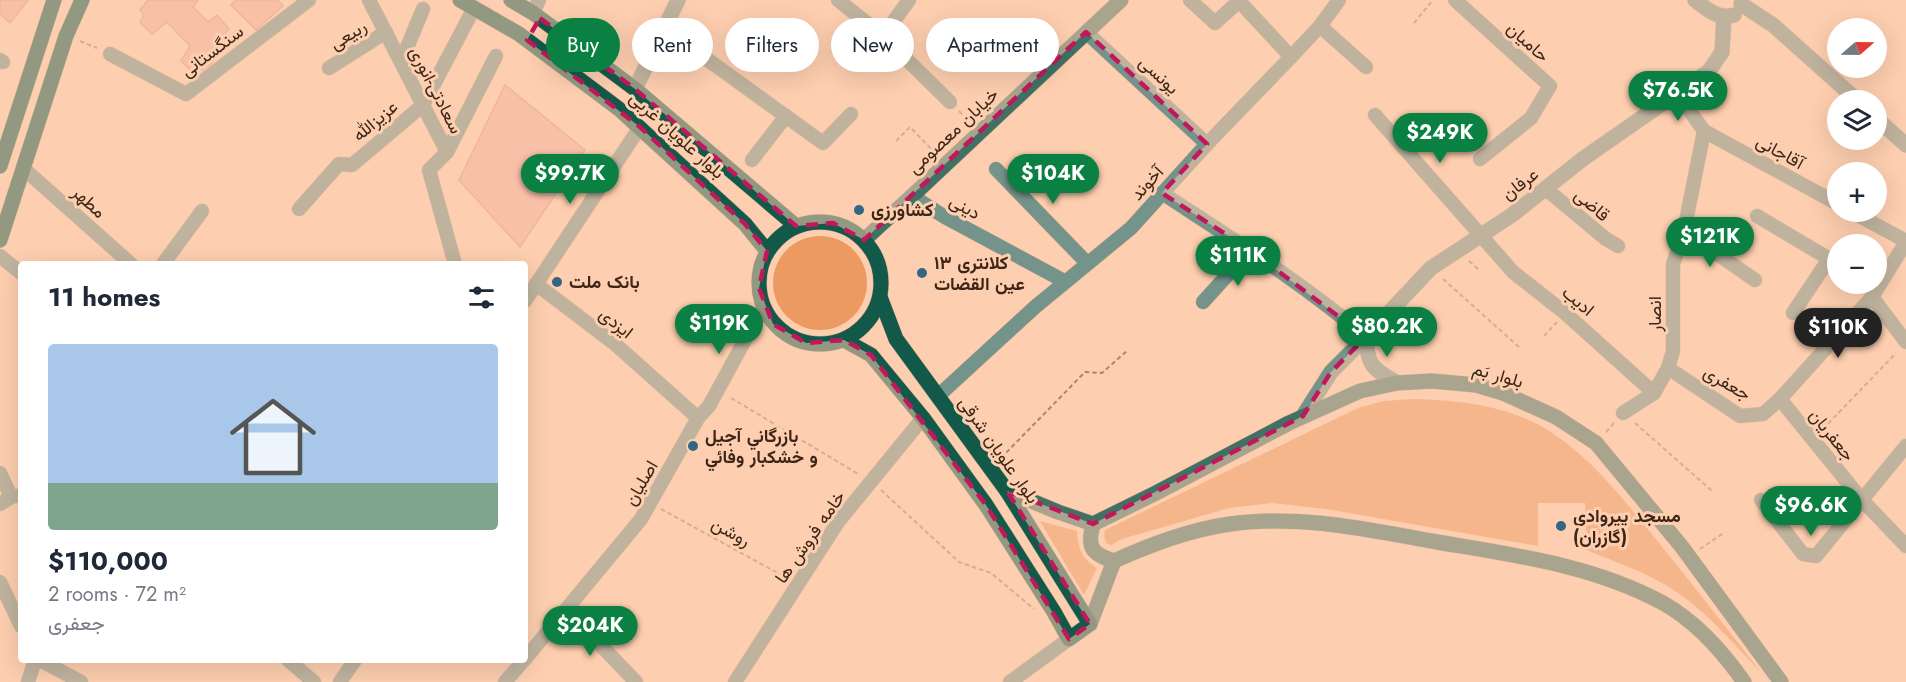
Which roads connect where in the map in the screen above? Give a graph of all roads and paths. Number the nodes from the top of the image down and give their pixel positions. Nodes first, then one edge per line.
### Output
1 (54, 0) edge
2 (82, 0) edge
3 (309, 0) edge
4 (369, 0) edge
5 (460, 0) edge
6 (511, 0) edge
7 (678, 0) edge
8 (838, 0) edge
9 (909, 0) edge
10 (1120, 0) edge
11 (1190, 0) edge
12 (1339, 0) edge
13 (1433, 0) edge
14 (1455, 0) edge
15 (1695, 0) edge
16 (1742, 2) edge
17 (474, 8) junction
18 (423, 9) dead end
19 (538, 10) edge
20 (1724, 16) junction
21 (669, 18) edge
22 (860, 18) edge
23 (896, 18) edge
24 (1414, 23) dead end
25 (1320, 26) junction
26 (386, 32) junction
27 (1086, 32) junction
28 (66, 36) junction
29 (527, 40) junction
30 (110, 54) joint
31 (496, 56) dead end
32 (1291, 57) junction
33 (401, 62) junction
34 (713, 64) edge
35 (914, 67) edge
36 (1366, 67) dead end
37 (329, 68) dead end
38 (643, 72) edge
39 (635, 89) junction
40 (1846, 90) edge
41 (1678, 94) junction
42 (950, 102) joint
43 (423, 105) junction
44 (851, 114) dead end
45 (1375, 115) dead end
46 (786, 116) junction
47 (1887, 126) edge
48 (640, 127) junction
49 (1704, 131) junction
50 (980, 133) junction
51 (1904, 138) edge
52 (896, 141) dead end
53 (1207, 144) junction
54 (447, 152) junction
55 (1480, 159) dead end
56 (752, 160) dead end
57 (945, 164) junction
58 (0, 166) edge
59 (23, 168) junction
60 (996, 169) dead end
61 (1546, 189) junction
62 (1162, 194) junction
63 (912, 196) junction
64 (1827, 198) edge
65 (299, 209) dead end
66 (202, 211) dead end
67 (1757, 216) dead end
68 (1870, 222) edge
69 (796, 226) junction
70 (1684, 231) junction
71 (1481, 234) junction
72 (0, 240) edge
73 (864, 240) junction
74 (1906, 242) edge
75 (1618, 246) dead end
76 (1250, 250) junction
77 (767, 251) junction
78 (0, 256) edge
79 (1827, 258) edge
80 (128, 261) edge
81 (165, 261) edge
82 (454, 261) edge
83 (1087, 263) junction
84 (1431, 268) junction
85 (1827, 270) edge
86 (1887, 270) edge
87 (18, 271) edge
88 (1755, 280) dead end
89 (1064, 281) junction
90 (536, 284) junction
91 (1870, 294) edge
92 (1875, 294) edge
93 (528, 296) edge
94 (879, 297) junction
95 (1203, 302) dead end
96 (763, 307) junction
97 (1793, 313) dead end
98 (1366, 338) junction
99 (844, 340) junction
100 (1902, 346) edge
101 (1519, 347) dead end
102 (1128, 350) dead end
103 (1668, 368) junction
104 (1397, 383) junction
105 (718, 390) junction
106 (1654, 393) junction
107 (938, 396) junction
108 (1780, 399) junction
109 (1623, 413) junction
110 (1303, 416) junction
111 (698, 418) junction
112 (923, 418) junction
113 (1813, 440) junction
114 (1596, 443) junction
115 (1906, 446) edge
116 (990, 469) junction
117 (0, 473) edge
118 (871, 481) junction
119 (1007, 491) junction
120 (1712, 491) dead end
121 (11, 499) edge
122 (1761, 500) dead end
123 (1862, 500) junction
124 (650, 503) junction
125 (1094, 524) junction
126 (1725, 532) dead end
127 (1906, 546) edge
128 (1689, 556) junction
129 (1114, 561) junction
130 (0, 582) edge
131 (798, 584) junction
132 (1035, 609) dead end
133 (567, 610) junction
134 (18, 620) edge
135 (1090, 624) junction
136 (1069, 639) junction
137 (528, 656) edge
138 (37, 663) edge
139 (44, 663) edge
140 (292, 663) edge
141 (353, 663) edge
142 (522, 663) edge
143 (28, 682) edge
144 (81, 682) edge
145 (314, 682) edge
146 (340, 682) edge
147 (505, 682) edge
148 (636, 682) edge
149 (735, 682) edge
150 (1010, 682) edge
151 (1744, 682) edge
152 (1781, 682) edge

1 - 58 main road
2 - 28 main road
3 - 30 street, سنگستانی
4 - 26 street, سعادتی-انوری
5 - 17 main road, بلوار علویان غربی
6 - 19 main road, بلوار علویان غربی
7 - 21 street
8 - 22 street
9 - 23 street
10 - 27 main road, خیابان معصومی
11 - 32 street
12 - 25 street, آخوند
13 - 24 path
14 - 55 street, حامیان
15 - 20 street
16 - 20 street
16 - 40 street
17 - 29 main road, بلوار علویان غربی
17 - 43 street
18 - 33 street
19 - 29 main road
19 - 39 main road, بلوار علویان غربی
20 - 41 street, عرفان
25 - 32 street, آخوند
25 - 36 street
26 - 33 street, سعادتی-انوری
26 - 37 street, ربیعی
27 - 50 main road, خیابان معصومی
27 - 53 street, یونسی
28 - 30 path
28 - 59 main road
29 - 48 main road, بلوار علویان غربی
31 - 54 street
32 - 53 street, آخوند
33 - 43 street, سعادتی-انوری
34 - 46 street
35 - 42 street
38 - 39 street
39 - 69 main road, بلوار علویان غربی
41 - 49 street
41 - 61 street, عرفان
42 - 50 path
43 - 54 street, سعادتی-انوری
43 - 65 street, عزیزالله
44 - 46 street
45 - 71 street, ادیب
46 - 56 street
47 - 51 street
48 - 77 main road, بلوار علویان غربی
48 - 90 street
49 - 64 street, آقاجانی
49 - 70 street, انصار
50 - 57 main road, خیابان معصومی
52 - 57 path
53 - 62 street, آخوند
54 - 82 street, سعادتی-انوری
57 - 63 main road, خیابان معصومی
59 - 72 main road
59 - 80 street, مطهر
60 - 83 street
61 - 71 street, عرفان
61 - 75 street, قاضی
62 - 76 street
62 - 83 street, آخوند
63 - 73 main road, خیابان معصومی
63 - 89 street, دینی
66 - 81 street
67 - 79 street
68 - 74 street
69 - 73 main road
69 - 77 main road
70 - 88 street
70 - 103 street, انصار
71 - 84 street, عرفان
71 - 106 street, ادیب
73 - 94 main road
74 - 86 street, جعفری
76 - 95 street
76 - 98 street
77 - 96 main road
78 - 87 street
83 - 89 street, آخوند
84 - 98 street, عرفان
84 - 101 path
85 - 97 street
89 - 107 street, آخوند
90 - 93 street
90 - 111 street, ایزدی
91 - 108 street, جعفری
92 - 100 street
94 - 99 main road
94 - 107 main road, بلوار علویان شرقی
96 - 99 main road
96 - 105 street, اصلیان
98 - 104 street
98 - 110 street, عرفان
99 - 112 main road
100 - 113 path
102 - 116 path
103 - 106 street, انصار
103 - 108 street, جعفری
104 - 110 main road, بلوار بَم
104 - 114 main road, بلوار بَم
105 - 111 street, اصلیان
105 - 118 path
106 - 109 street, انصار
107 - 116 main road, بلوار علویان شرقی
108 - 113 street, جعفریان
109 - 114 path
109 - 120 path
110 - 125 main road, بلوار بَم
111 - 124 street, اصلیان
112 - 118 street, خامه فروش ها
112 - 136 main road
113 - 123 street, جعفریان
114 - 128 main road, بلوار بَم
115 - 123 street
116 - 119 main road, بلوار علویان شرقی
117 - 121 street
118 - 131 street, خامه فروش ها
118 - 132 path
119 - 125 main road
119 - 135 main road, بلوار علویان شرقی
122 - 123 street
123 - 127 street, جعفریان
124 - 131 path, روشن
124 - 133 street, اصلیان
125 - 129 main road
126 - 128 path
128 - 152 main road, بلوار بَم
129 - 135 main road
129 - 151 main road
130 - 134 street
131 - 149 street, خامه فروش ها
133 - 137 street, اصلیان
133 - 148 street
135 - 136 main road
136 - 150 street
138 - 143 street
139 - 144 street
140 - 145 street
141 - 146 street
142 - 147 street, اصلیان

